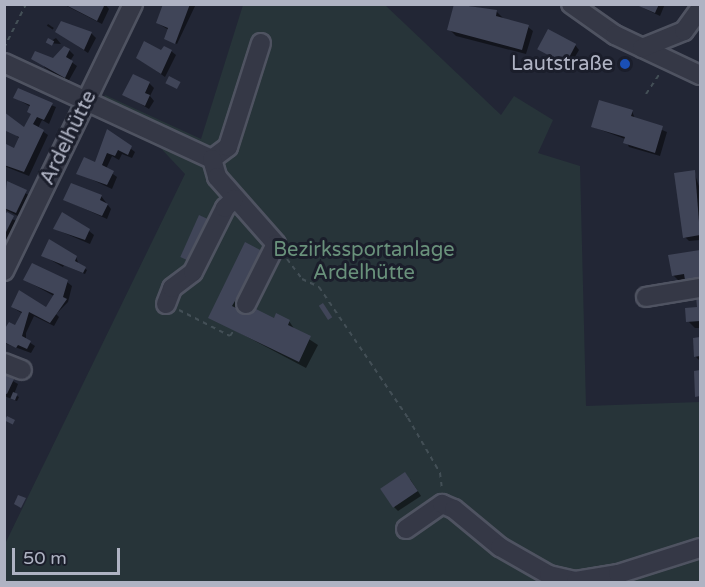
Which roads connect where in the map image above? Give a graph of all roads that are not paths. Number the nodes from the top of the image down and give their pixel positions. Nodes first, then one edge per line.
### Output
1 (133, 4) edge
2 (571, 4) edge
3 (700, 9) edge
4 (261, 43) dead end
5 (642, 48) junction
6 (4, 63) edge
7 (700, 75) edge
8 (87, 101) junction
9 (212, 159) junction
10 (234, 199) junction
11 (4, 271) edge
12 (700, 288) edge
13 (646, 297) dead end
14 (166, 304) road end
15 (246, 304) dead end
16 (4, 363) edge
17 (22, 370) dead end
18 (406, 529) dead end
19 (700, 548) edge

1 - 8 street, Ardelhütte
2 - 5 street
3 - 5 street
4 - 9 street
5 - 7 street
6 - 8 street
8 - 9 street
8 - 11 street, Ardelhütte
9 - 10 street
10 - 14 street
10 - 15 street
12 - 13 street
16 - 17 street
18 - 19 street

